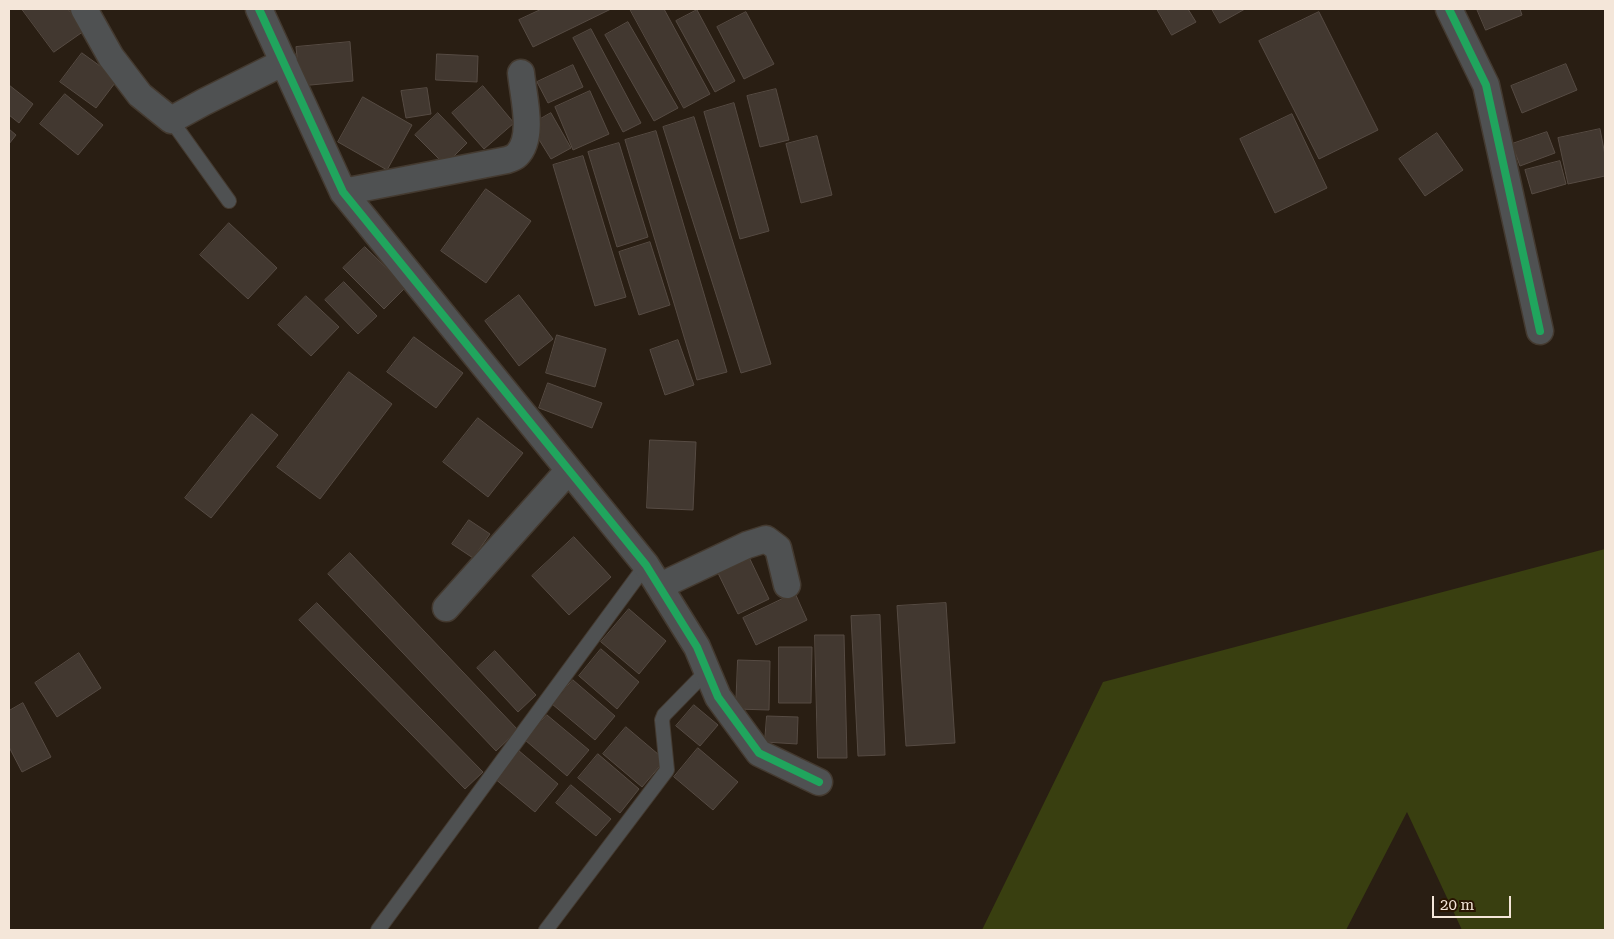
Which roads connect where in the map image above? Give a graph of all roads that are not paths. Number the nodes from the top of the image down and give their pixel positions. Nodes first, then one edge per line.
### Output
1 (84, 9) edge
2 (259, 9) edge
3 (1449, 9) edge
4 (284, 62) junction
5 (521, 73) dead end
6 (171, 120) junction
7 (343, 192) junction
8 (230, 201) dead end
9 (1540, 331) dead end
10 (569, 470) junction
11 (653, 575) junction
12 (787, 585) dead end
13 (446, 608) dead end
14 (707, 671) junction
15 (819, 782) dead end
16 (378, 930) edge
17 (546, 930) edge

1 - 6 street
2 - 4 street
3 - 9 street
4 - 6 street
4 - 7 street
5 - 7 street
6 - 8 lane
7 - 10 street
10 - 11 street
10 - 13 street
11 - 12 street
11 - 14 street
11 - 16 lane
14 - 15 street
14 - 17 lane

